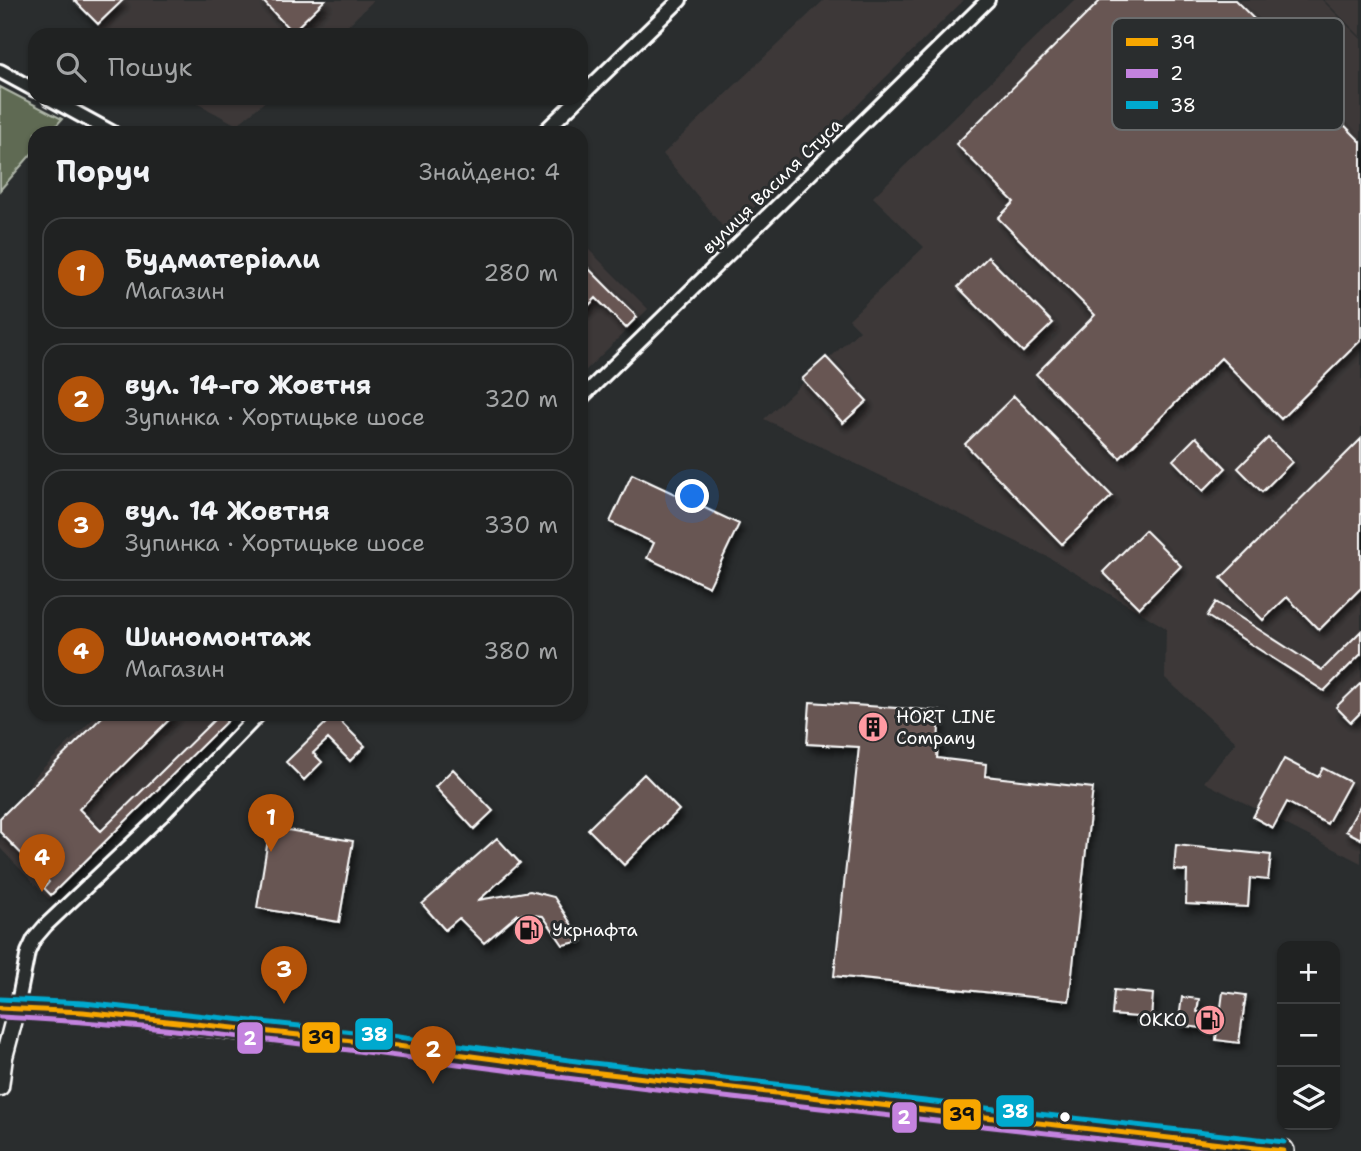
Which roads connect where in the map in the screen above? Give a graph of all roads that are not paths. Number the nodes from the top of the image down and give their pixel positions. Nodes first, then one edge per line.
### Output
1 (680, 0) edge
2 (988, 0) edge
3 (0, 71) edge
4 (28, 86) edge
5 (588, 89) edge
6 (62, 105) edge
7 (572, 105) edge
8 (100, 126) edge
9 (550, 126) edge
10 (588, 391) edge
11 (253, 721) edge
12 (8, 1008) edge
13 (0, 1087) edge
14 (1283, 1151) edge

1 - 5 street
2 - 10 street, вулиця Василя Стуса
3 - 4 street
6 - 8 street
7 - 9 street
11 - 12 street
12 - 13 street
12 - 14 main road

